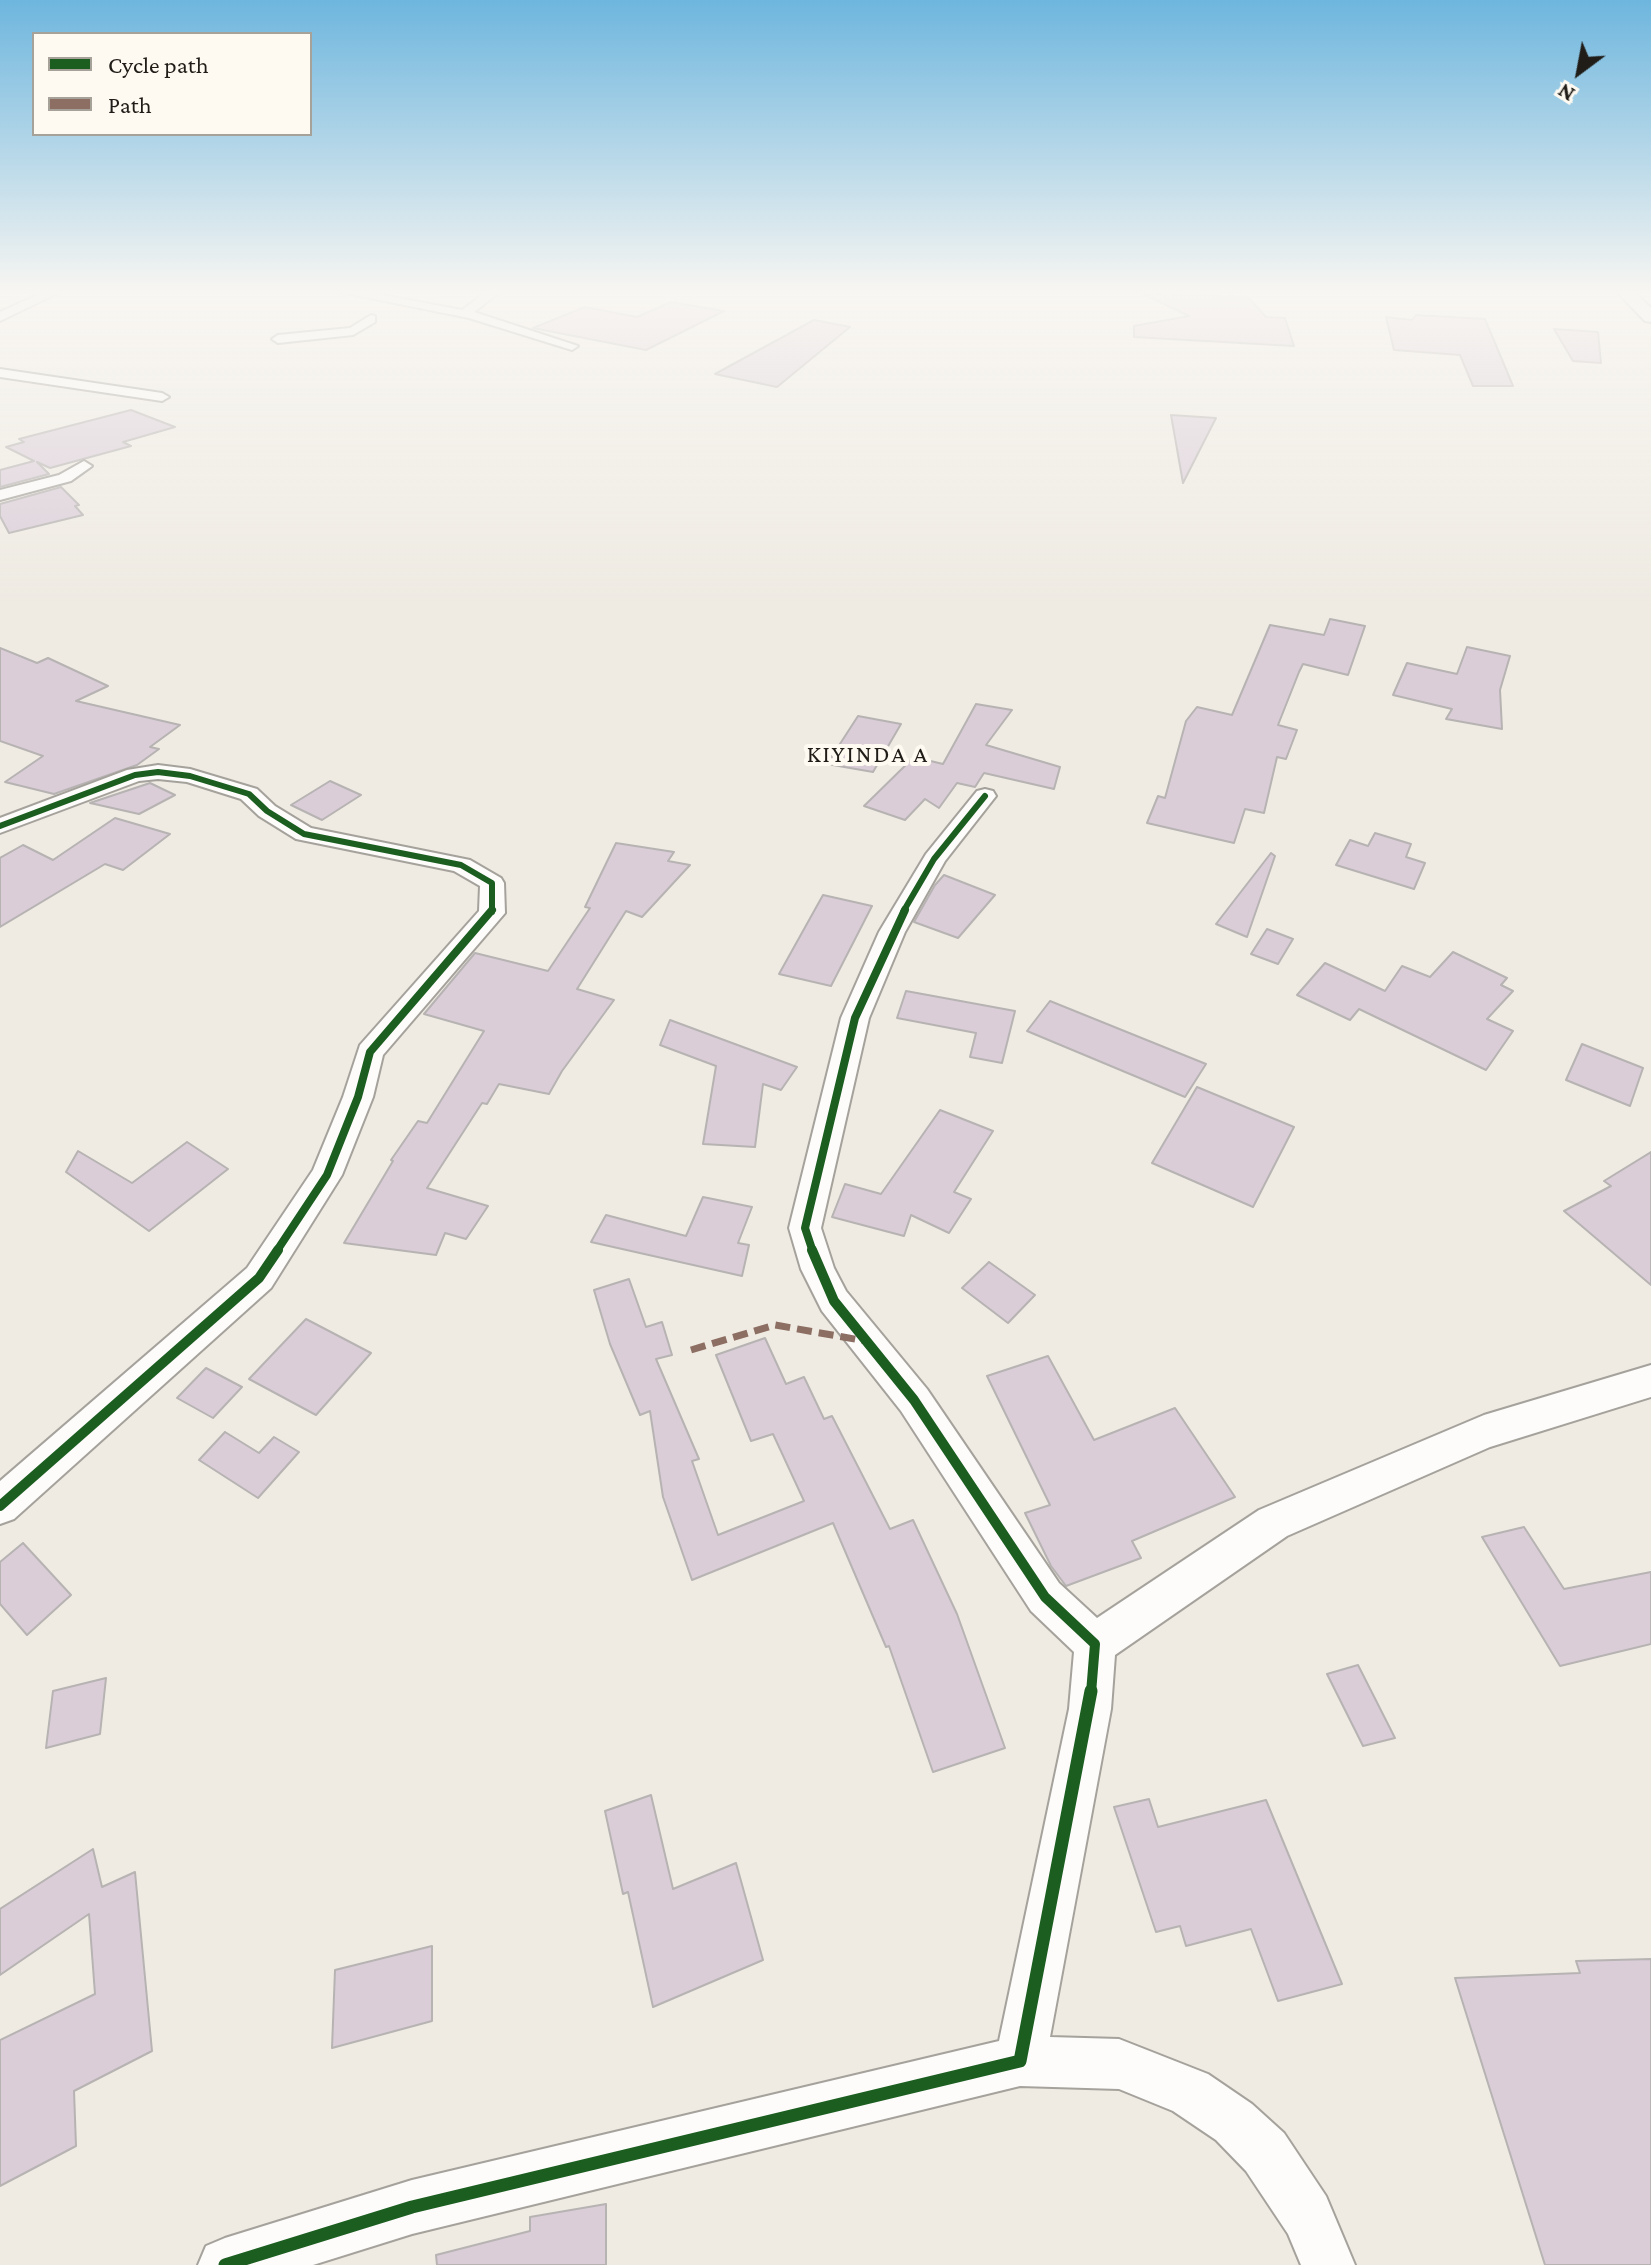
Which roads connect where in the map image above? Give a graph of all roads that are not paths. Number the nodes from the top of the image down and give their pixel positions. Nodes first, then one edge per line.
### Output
1 (84, 466) dead end
2 (0, 495) edge
3 (985, 796) dead end
4 (0, 826) edge
5 (1651, 1381) edge
6 (0, 1506) edge
7 (1095, 1644) junction
8 (1020, 2061) junction
9 (225, 2265) edge
10 (1328, 2265) edge

1 - 2 street
3 - 7 street
4 - 6 street
5 - 7 street
7 - 8 street
8 - 9 street
8 - 10 street

